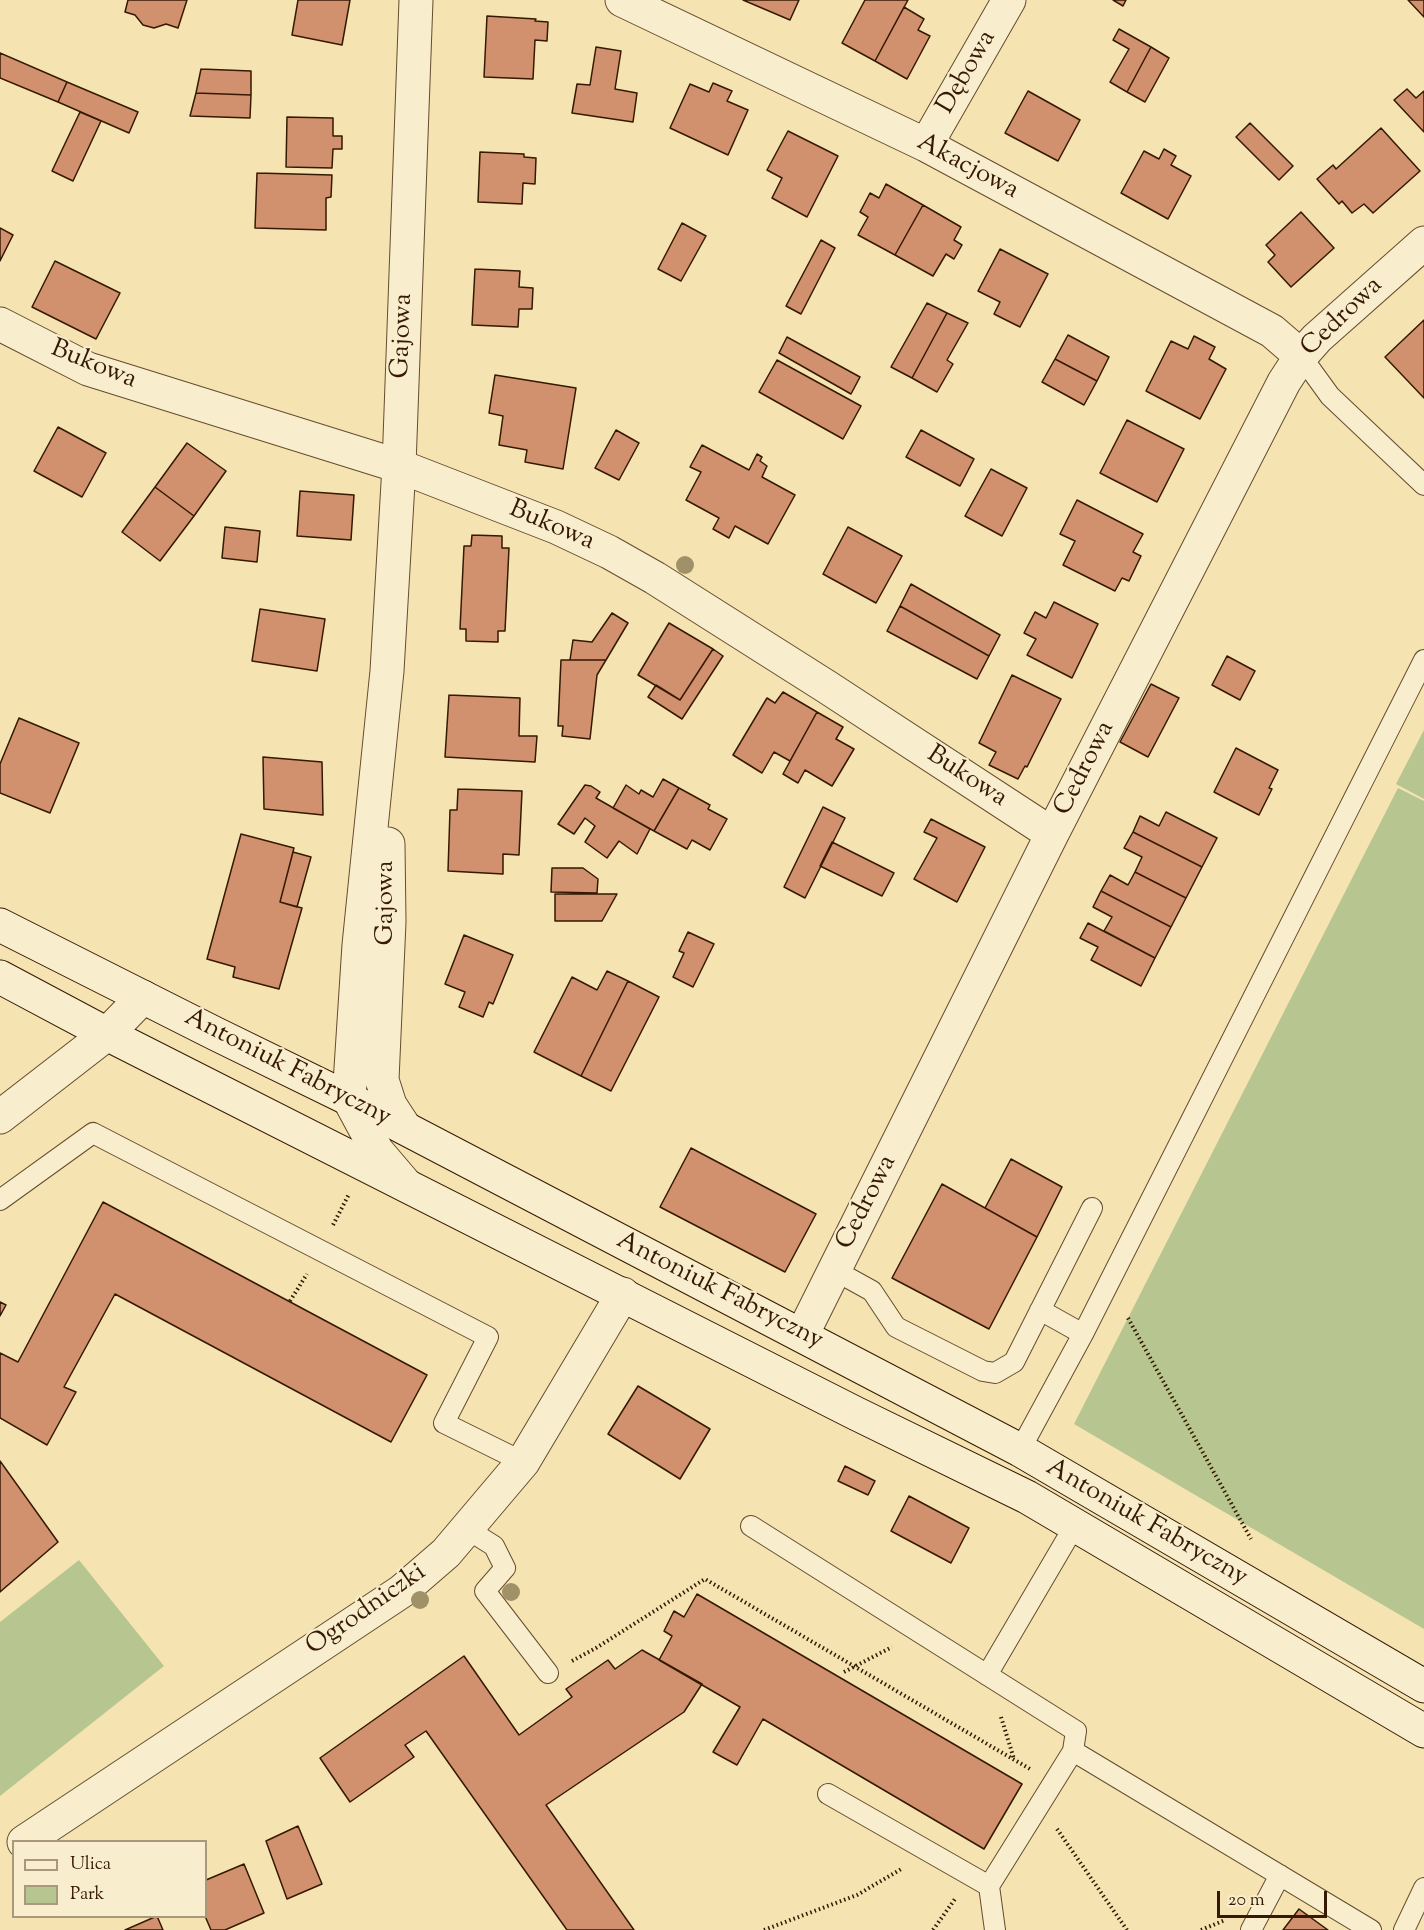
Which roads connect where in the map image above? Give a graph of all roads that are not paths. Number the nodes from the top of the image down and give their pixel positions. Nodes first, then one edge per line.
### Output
1 (416, 0) edge
2 (622, 0) edge
3 (1009, 0) edge
4 (926, 146) junction
5 (1424, 243) edge
6 (0, 324) edge
7 (1301, 356) junction
8 (399, 466) junction
9 (1424, 485) edge
10 (1424, 660) edge
11 (387, 671) junction
12 (1052, 834) junction
13 (0, 925) edge
14 (0, 977) edge
15 (143, 997) junction
16 (107, 1034) junction
17 (349, 1099) junction
18 (0, 1117) edge
19 (405, 1128) junction
20 (406, 1185) junction
21 (0, 1200) edge
22 (1092, 1208) dead end
23 (834, 1270) junction
24 (623, 1294) junction
25 (1040, 1310) junction
26 (1083, 1334) junction
27 (802, 1335) junction
28 (1020, 1450) junction
29 (523, 1462) junction
30 (1074, 1525) junction
31 (751, 1526) dead end
32 (467, 1529) junction
33 (548, 1673) road end
34 (987, 1675) junction
35 (1424, 1686) edge
36 (1424, 1731) edge
37 (1073, 1751) junction
38 (828, 1794) dead end
39 (27, 1840) edge
40 (1280, 1875) junction
41 (988, 1886) junction
42 (1424, 1888) edge
43 (995, 1930) edge
44 (1251, 1930) edge
45 (1371, 1930) edge
46 (1404, 1930) edge

1 - 8 street, Gajowa
2 - 4 street, Akacjowa
3 - 4 street, Dębowa
4 - 7 street, Akacjowa
5 - 7 street, Cedrowa
6 - 8 street, Bukowa
7 - 9 lane
7 - 12 street, Cedrowa
8 - 11 street, Gajowa
8 - 12 street, Bukowa
10 - 26 lane
11 - 17 street, Gajowa
11 - 19 street, Gajowa
12 - 23 street, Cedrowa
13 - 15 street, Antoniuk Fabryczny
14 - 16 street, Antoniuk Fabryczny
15 - 16 street
15 - 17 street, Antoniuk Fabryczny
16 - 18 street
16 - 20 street, Antoniuk Fabryczny
17 - 19 street, Antoniuk Fabryczny
17 - 20 street
19 - 27 street, Antoniuk Fabryczny
20 - 24 street, Antoniuk Fabryczny
21 - 29 lane
22 - 25 lane
23 - 25 lane
23 - 27 street, Cedrowa
24 - 29 street, Ogrodniczki
24 - 30 street, Antoniuk Fabryczny
25 - 26 lane
26 - 28 lane
27 - 28 street, Antoniuk Fabryczny
28 - 35 street, Antoniuk Fabryczny
29 - 32 street, Ogrodniczki
30 - 34 lane
30 - 36 street, Antoniuk Fabryczny
31 - 34 lane
32 - 33 lane
32 - 39 street, Ogrodniczki
34 - 37 lane
37 - 40 lane
37 - 41 lane
38 - 41 lane
40 - 44 lane
40 - 45 lane
41 - 43 lane
42 - 46 lane

